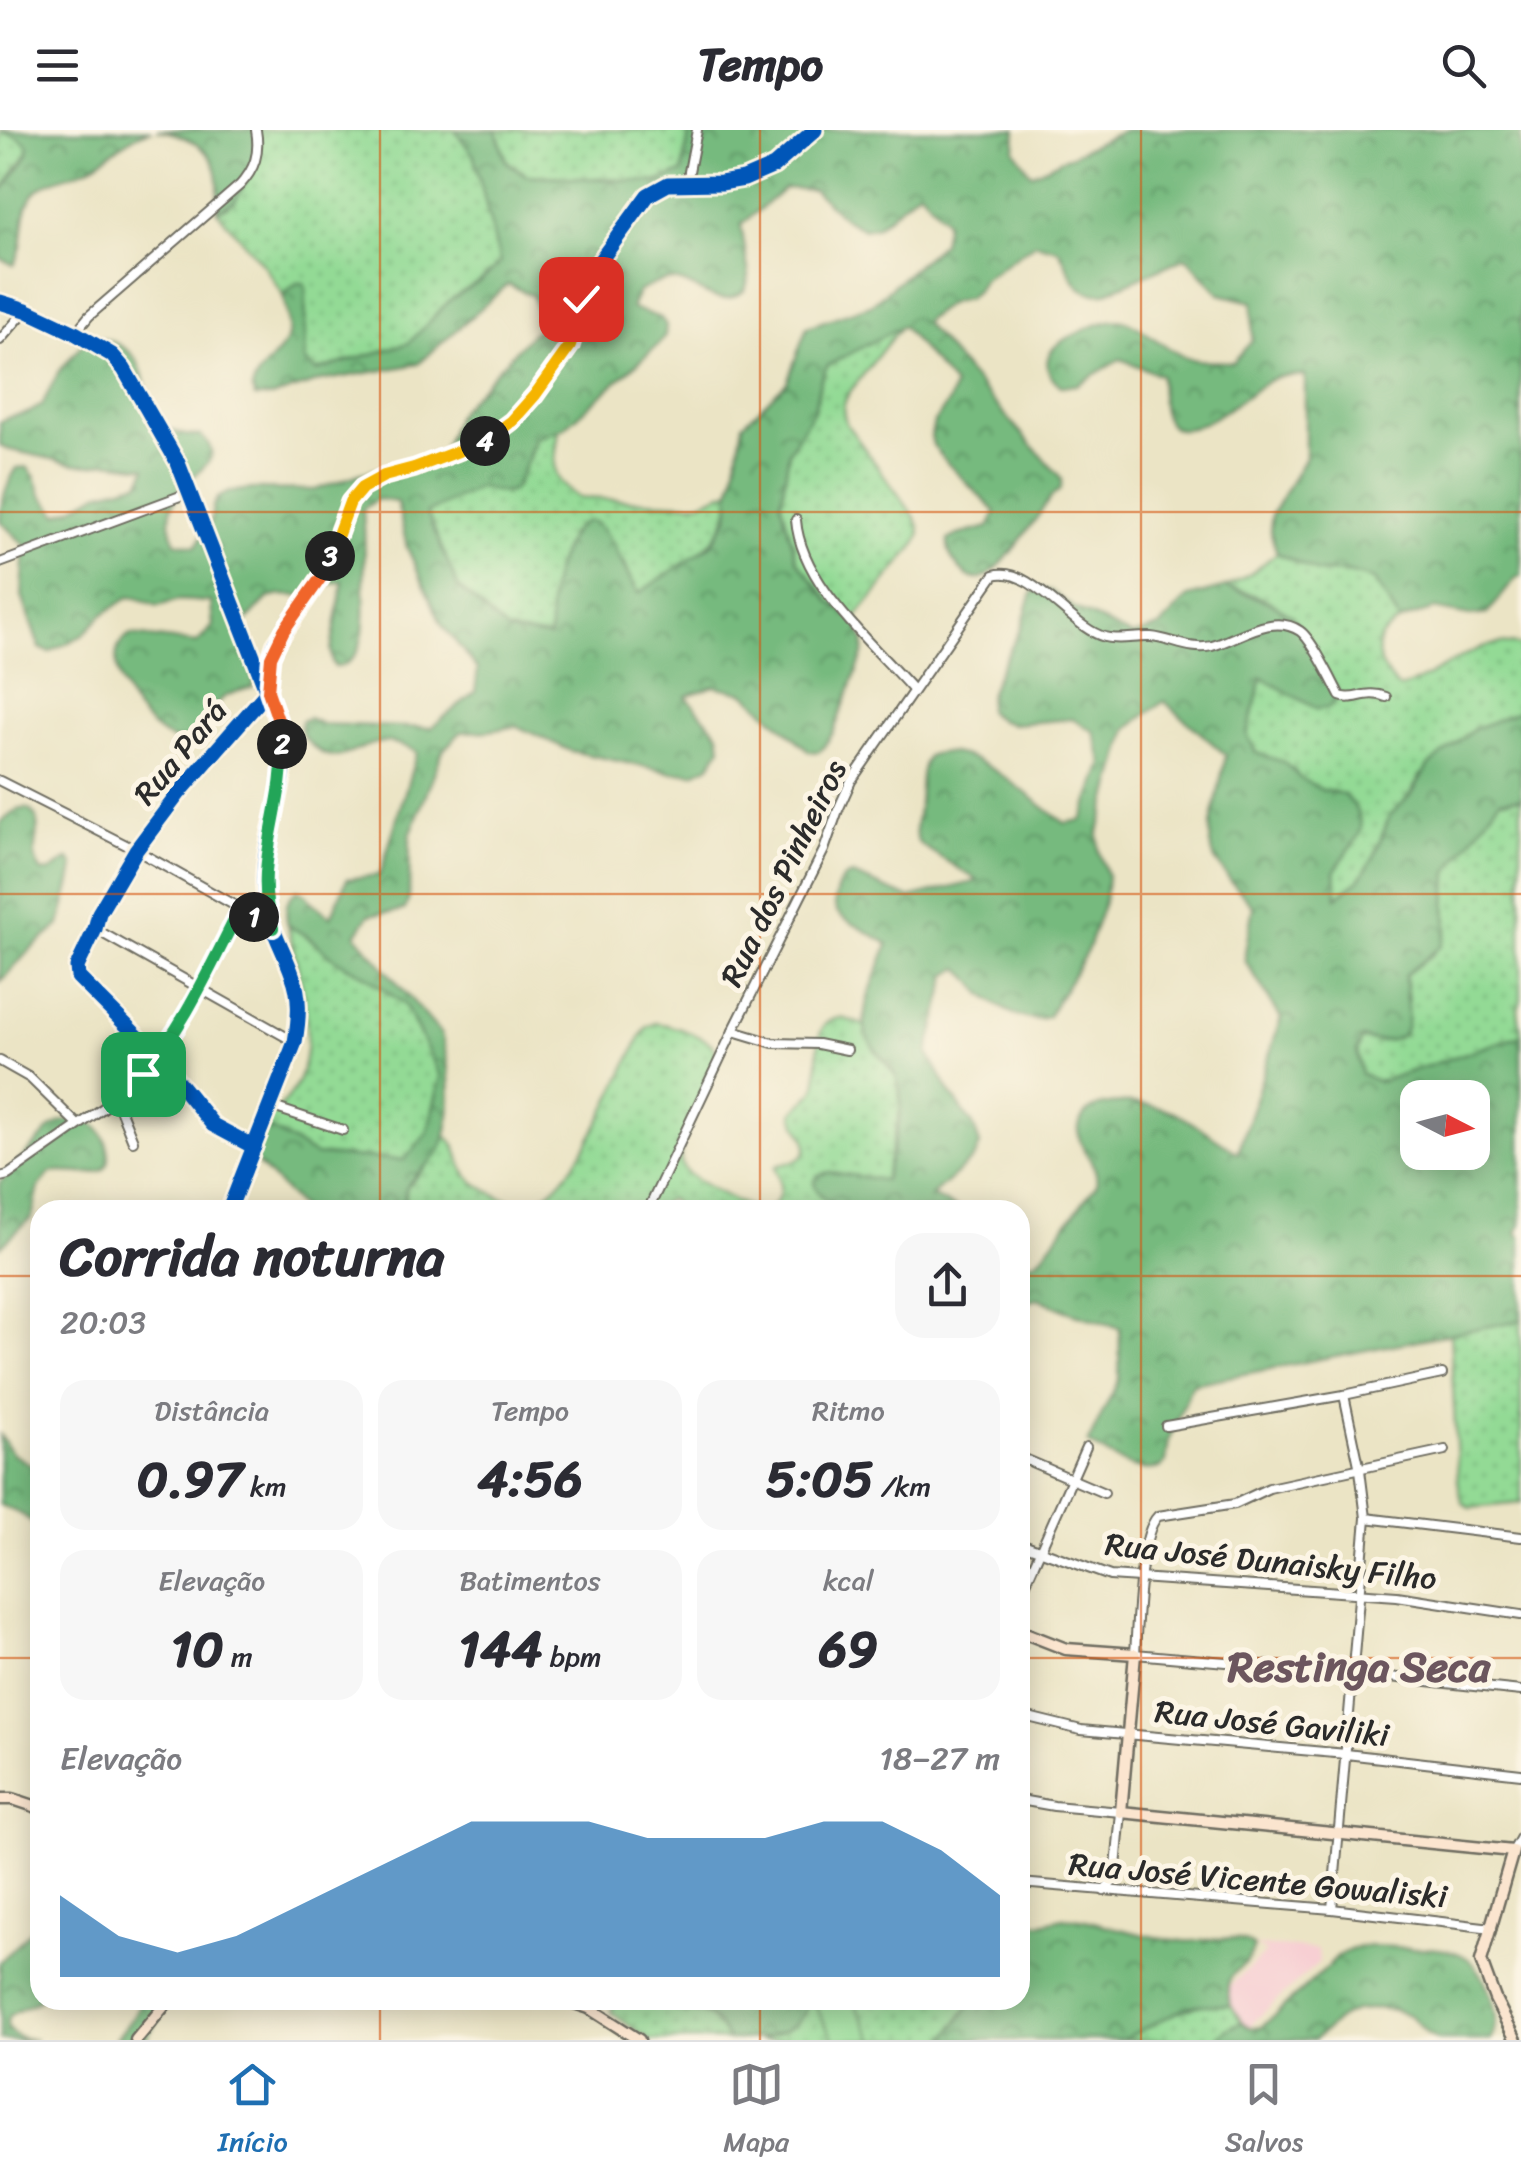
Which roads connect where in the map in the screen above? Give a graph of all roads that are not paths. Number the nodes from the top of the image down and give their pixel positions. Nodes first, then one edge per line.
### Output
1 (256, 130) edge
2 (697, 130) edge
3 (815, 130) edge
4 (687, 182) junction
5 (0, 302) edge
6 (26, 310) junction
7 (76, 333) junction
8 (0, 340) edge
9 (191, 492) junction
10 (796, 520) dead end
11 (0, 563) edge
12 (913, 690) junction
13 (268, 691) junction
14 (1386, 696) dead end
15 (0, 781) edge
16 (136, 850) junction
17 (240, 909) junction
18 (95, 928) junction
19 (273, 928) junction
20 (199, 989) junction
21 (733, 1032) junction
22 (295, 1042) junction
23 (847, 1050) dead end
24 (158, 1057) junction
25 (0, 1061) edge
26 (116, 1099) junction
27 (270, 1106) junction
28 (78, 1124) junction
29 (343, 1130) dead end
30 (133, 1141) dead end
31 (254, 1146) junction
32 (0, 1177) edge
33 (233, 1200) edge
34 (653, 1200) edge
35 (1442, 1374) dead end
36 (1344, 1396) junction
37 (1166, 1426) dead end
38 (1086, 1447) dead end
39 (1445, 1450) dead end
40 (1030, 1461) edge
41 (1360, 1470) junction
42 (1074, 1479) junction
43 (1104, 1493) dead end
44 (1366, 1518) junction
45 (1521, 1536) edge
46 (1030, 1548) edge
47 (1040, 1552) junction
48 (1030, 1574) edge
49 (1141, 1580) junction
50 (1358, 1595) junction
51 (1521, 1615) edge
52 (1030, 1634) edge
53 (1135, 1654) junction
54 (1352, 1673) junction
55 (1521, 1691) edge
56 (1030, 1717) edge
57 (1128, 1734) junction
58 (1346, 1754) junction
59 (1521, 1774) edge
60 (0, 1798) edge
61 (1030, 1802) edge
62 (30, 1805) edge
63 (1122, 1812) junction
64 (1338, 1832) junction
65 (1521, 1837) edge
66 (1513, 1851) junction
67 (1030, 1883) edge
68 (1104, 1891) junction
69 (1332, 1908) junction
70 (1492, 1928) junction
71 (161, 2010) edge
72 (592, 2010) edge
73 (136, 2040) edge
74 (639, 2040) edge
75 (1516, 2040) edge

1 - 7 street
2 - 4 street
3 - 4 street
4 - 13 street
5 - 6 street
6 - 7 street
6 - 8 street
7 - 9 street
9 - 11 street
9 - 13 street
10 - 12 street
12 - 14 street, Rua dos Pinheiros
12 - 21 street, Rua dos Pinheiros
13 - 16 street, Rua Pará
13 - 19 street
15 - 16 street
16 - 17 street
16 - 18 street, Rua Pará
17 - 19 street
17 - 20 street
18 - 20 street
18 - 24 street, Rua Pará
19 - 22 street
20 - 22 street
20 - 24 street
21 - 23 street
21 - 34 street, Rua dos Pinheiros
22 - 27 street
24 - 26 street
24 - 31 street
25 - 28 street
26 - 28 street
26 - 30 street
27 - 29 street
27 - 31 street
28 - 32 street
31 - 33 street
35 - 36 street
36 - 37 street
36 - 41 street
38 - 42 street
39 - 41 street
40 - 42 street
41 - 44 street
41 - 49 street
42 - 43 street
42 - 47 street
44 - 45 street
44 - 50 street
46 - 47 street, Rua José Dunaisky Filho
47 - 48 street
47 - 49 street, Rua José Dunaisky Filho
49 - 50 street, Rua José Dunaisky Filho
49 - 53 street
50 - 51 street, Rua José Dunaisky Filho
50 - 54 street
52 - 53 street
53 - 54 street
53 - 57 street
54 - 55 street
54 - 58 street
56 - 57 street, Rua José Gaviliki
57 - 58 street, Rua José Gaviliki
57 - 63 street
58 - 59 street, Rua José Gaviliki
58 - 64 street
60 - 62 street
61 - 63 street
63 - 64 street
63 - 68 street
64 - 66 street
64 - 69 street
65 - 66 street
66 - 70 street
67 - 68 street, Rua José Vicente Gowaliski
68 - 69 street, Rua José Vicente Gowaliski
69 - 70 street, Rua José Vicente Gowaliski
70 - 75 street
71 - 73 street
72 - 74 street

